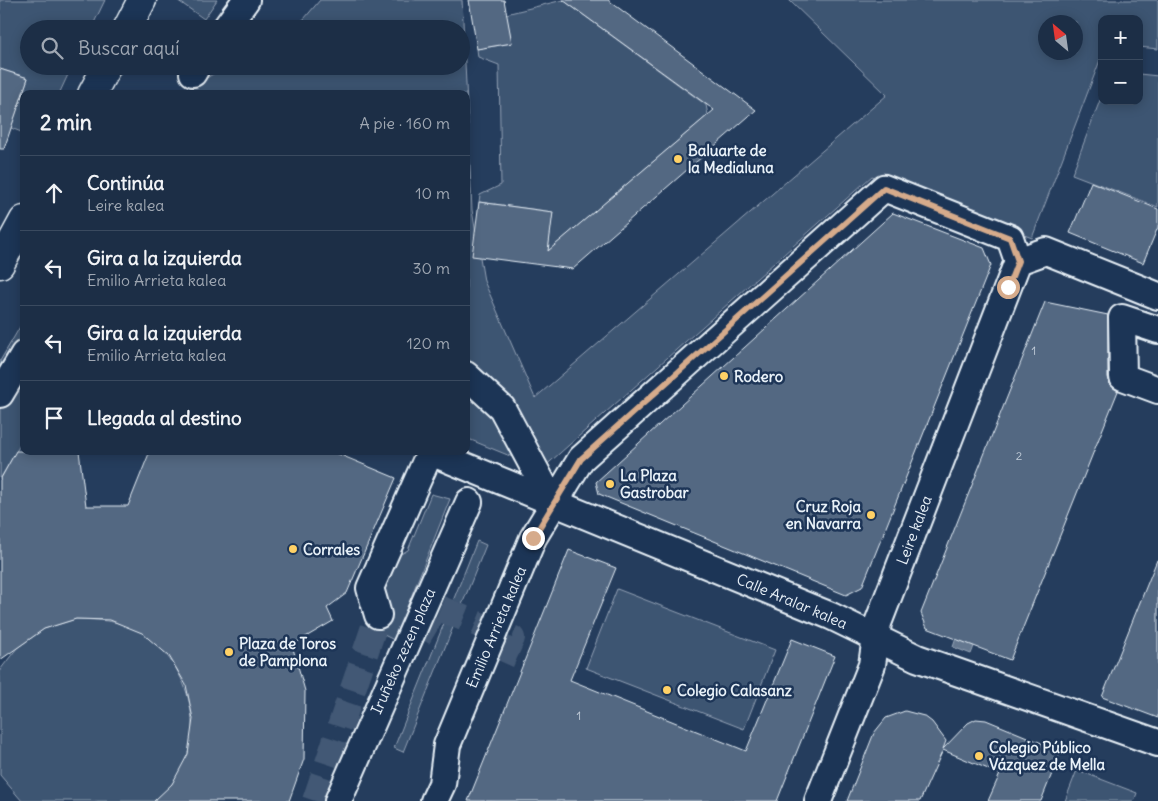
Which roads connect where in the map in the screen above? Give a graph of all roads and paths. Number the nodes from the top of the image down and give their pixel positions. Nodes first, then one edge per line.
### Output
1 (142, 0) edge
2 (246, 0) edge
3 (132, 20) edge
4 (232, 20) edge
5 (102, 75) edge
6 (94, 90) edge
7 (20, 227) edge
8 (1018, 261) junction
9 (0, 264) edge
10 (1158, 296) edge
11 (1158, 330) edge
12 (20, 361) edge
13 (470, 379) edge
14 (1158, 390) edge
15 (0, 394) edge
16 (428, 455) edge
17 (436, 455) edge
18 (469, 502) dead end
19 (553, 503) junction
20 (378, 615) tunnel mouth
21 (876, 638) junction
22 (501, 662) tunnel mouth
23 (1158, 743) edge
24 (443, 773) junction
25 (338, 801) edge
26 (434, 801) edge
27 (818, 801) edge

1 - 3 main road
2 - 4 street
5 - 6 main road
7 - 9 main road
8 - 10 street
8 - 19 street, Emilio Arrieta kalea
8 - 21 street, Leire kalea
11 - 14 street
12 - 15 street
13 - 19 street
16 - 20 street
17 - 19 street, Calle Aralar kalea
18 - 25 street, Iruñeko zezen plaza
19 - 21 street, Calle Aralar kalea
19 - 24 street, Emilio Arrieta kalea
21 - 23 street, Calle Aralar kalea
21 - 27 street, Leire kalea
22 - 24 street
24 - 26 street, Emilio Arrieta kalea

